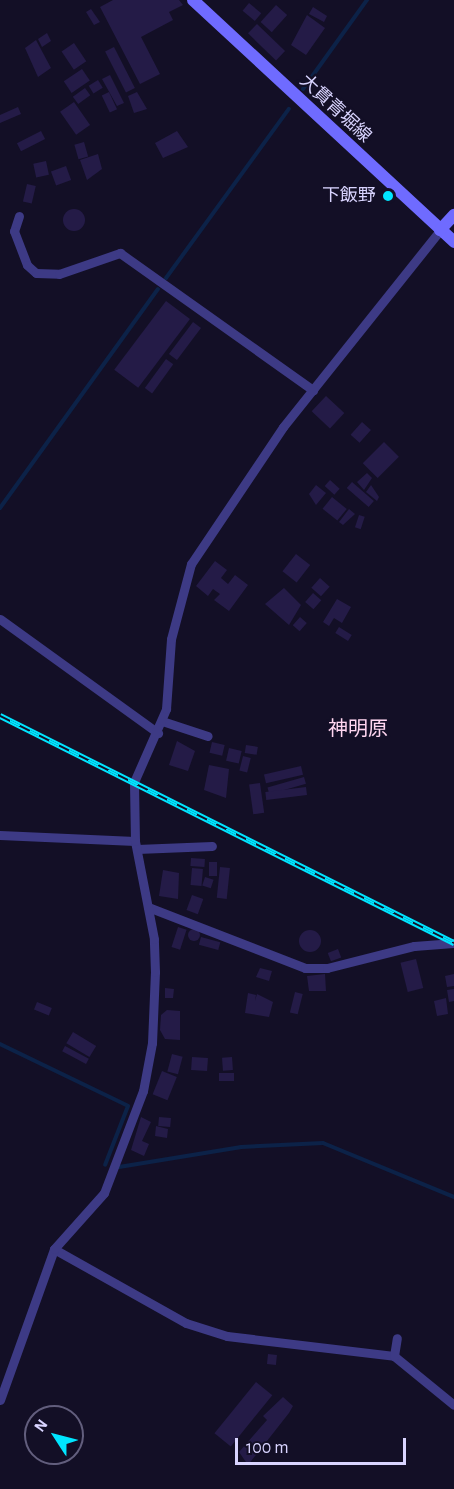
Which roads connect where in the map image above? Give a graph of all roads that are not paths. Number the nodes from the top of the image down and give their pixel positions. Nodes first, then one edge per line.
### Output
1 (193, 0) edge
2 (454, 215) edge
3 (19, 216) dead end
4 (440, 230) junction
5 (454, 242) edge
6 (313, 390) junction
7 (0, 619) edge
8 (162, 721) junction
9 (158, 733) junction
10 (207, 736) dead end
11 (0, 835) edge
12 (136, 845) junction
13 (212, 846) dead end
14 (148, 907) junction
15 (454, 943) edge
16 (54, 1249) junction
17 (398, 1338) dead end
18 (394, 1356) junction
19 (0, 1400) edge
20 (454, 1404) edge

1 - 4 main road, 大貫青堀線
2 - 4 main road
3 - 6 street
4 - 5 main road, 大貫青堀線
4 - 6 street
6 - 8 street
7 - 9 street
8 - 9 street
8 - 10 street
9 - 12 street
11 - 12 street
12 - 13 street
12 - 14 street
14 - 15 street
14 - 16 street
16 - 18 street
16 - 19 street
17 - 18 street
18 - 20 street

